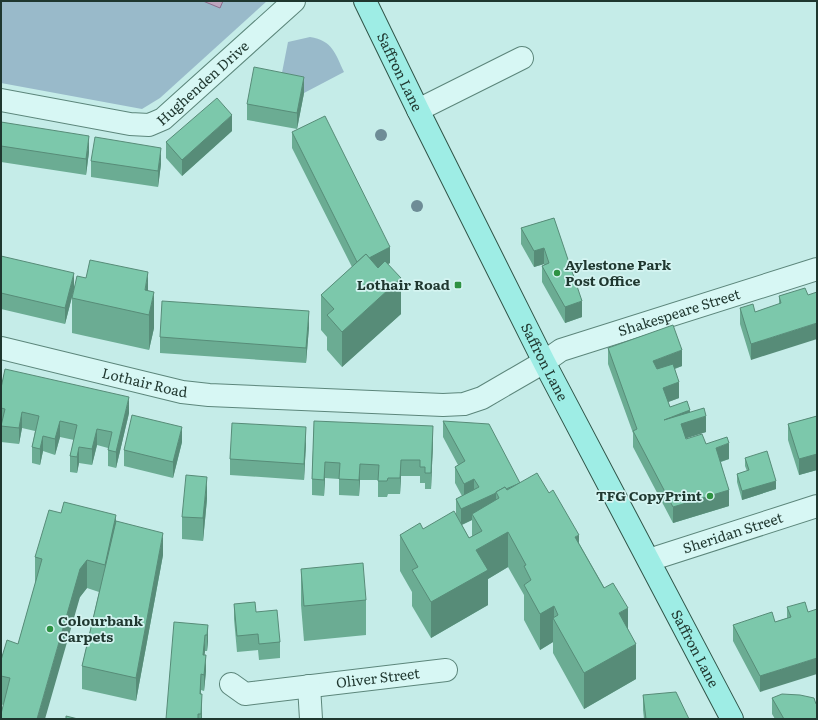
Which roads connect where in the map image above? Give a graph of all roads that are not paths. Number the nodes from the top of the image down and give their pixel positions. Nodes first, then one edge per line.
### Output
1 (294, 1) edge
2 (365, 1) edge
3 (522, 58) dead end
4 (1, 100) edge
5 (418, 110) junction
6 (817, 269) edge
7 (1, 348) edge
8 (544, 362) junction
9 (817, 506) edge
10 (649, 560) junction
11 (446, 670) dead end
12 (231, 684) dead end
13 (309, 686) junction
14 (311, 719) edge
15 (732, 719) edge

1 - 4 street, Hughenden Drive
2 - 5 main road, Saffron Lane
3 - 5 street
5 - 8 main road, Saffron Lane
6 - 8 street, Shakespeare Street
7 - 8 street, Lothair Road
8 - 10 main road, Saffron Lane
9 - 10 street, Sheridan Street
10 - 15 main road, Saffron Lane
11 - 13 street, Oliver Street
12 - 13 street, Oliver Street
13 - 14 street

